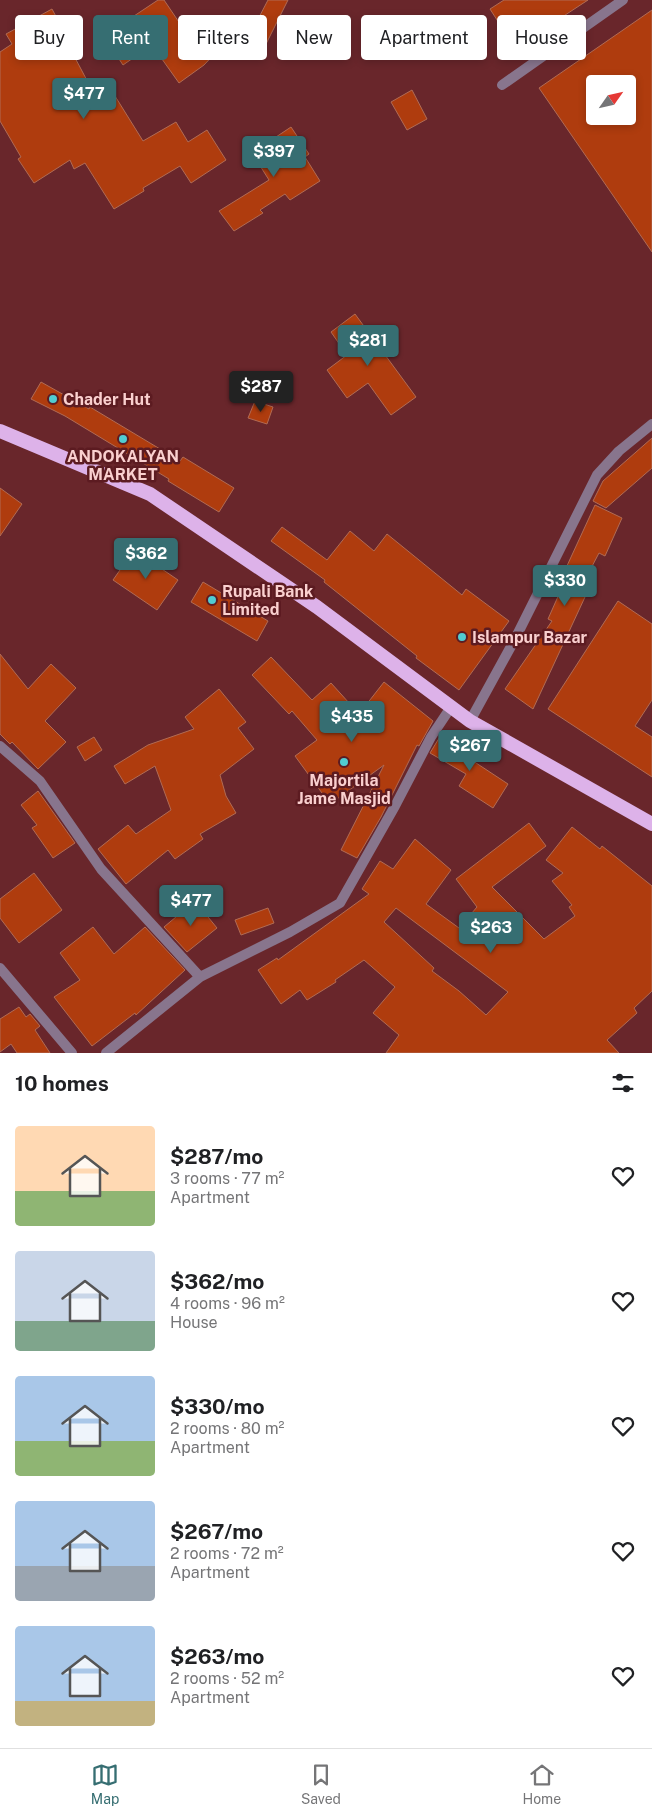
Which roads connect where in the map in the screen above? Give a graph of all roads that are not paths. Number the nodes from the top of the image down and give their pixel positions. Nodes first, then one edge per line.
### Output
1 (623, 0) edge
2 (502, 85) dead end
3 (652, 424) edge
4 (0, 431) edge
5 (451, 707) junction
6 (470, 721) junction
7 (0, 746) edge
8 (652, 824) edge
9 (0, 968) edge
10 (200, 977) junction
11 (72, 1053) edge
12 (106, 1053) edge

1 - 2 street
3 - 6 street
4 - 5 highway
5 - 6 highway
5 - 10 street
6 - 8 highway
7 - 10 street
9 - 11 street
10 - 12 street

